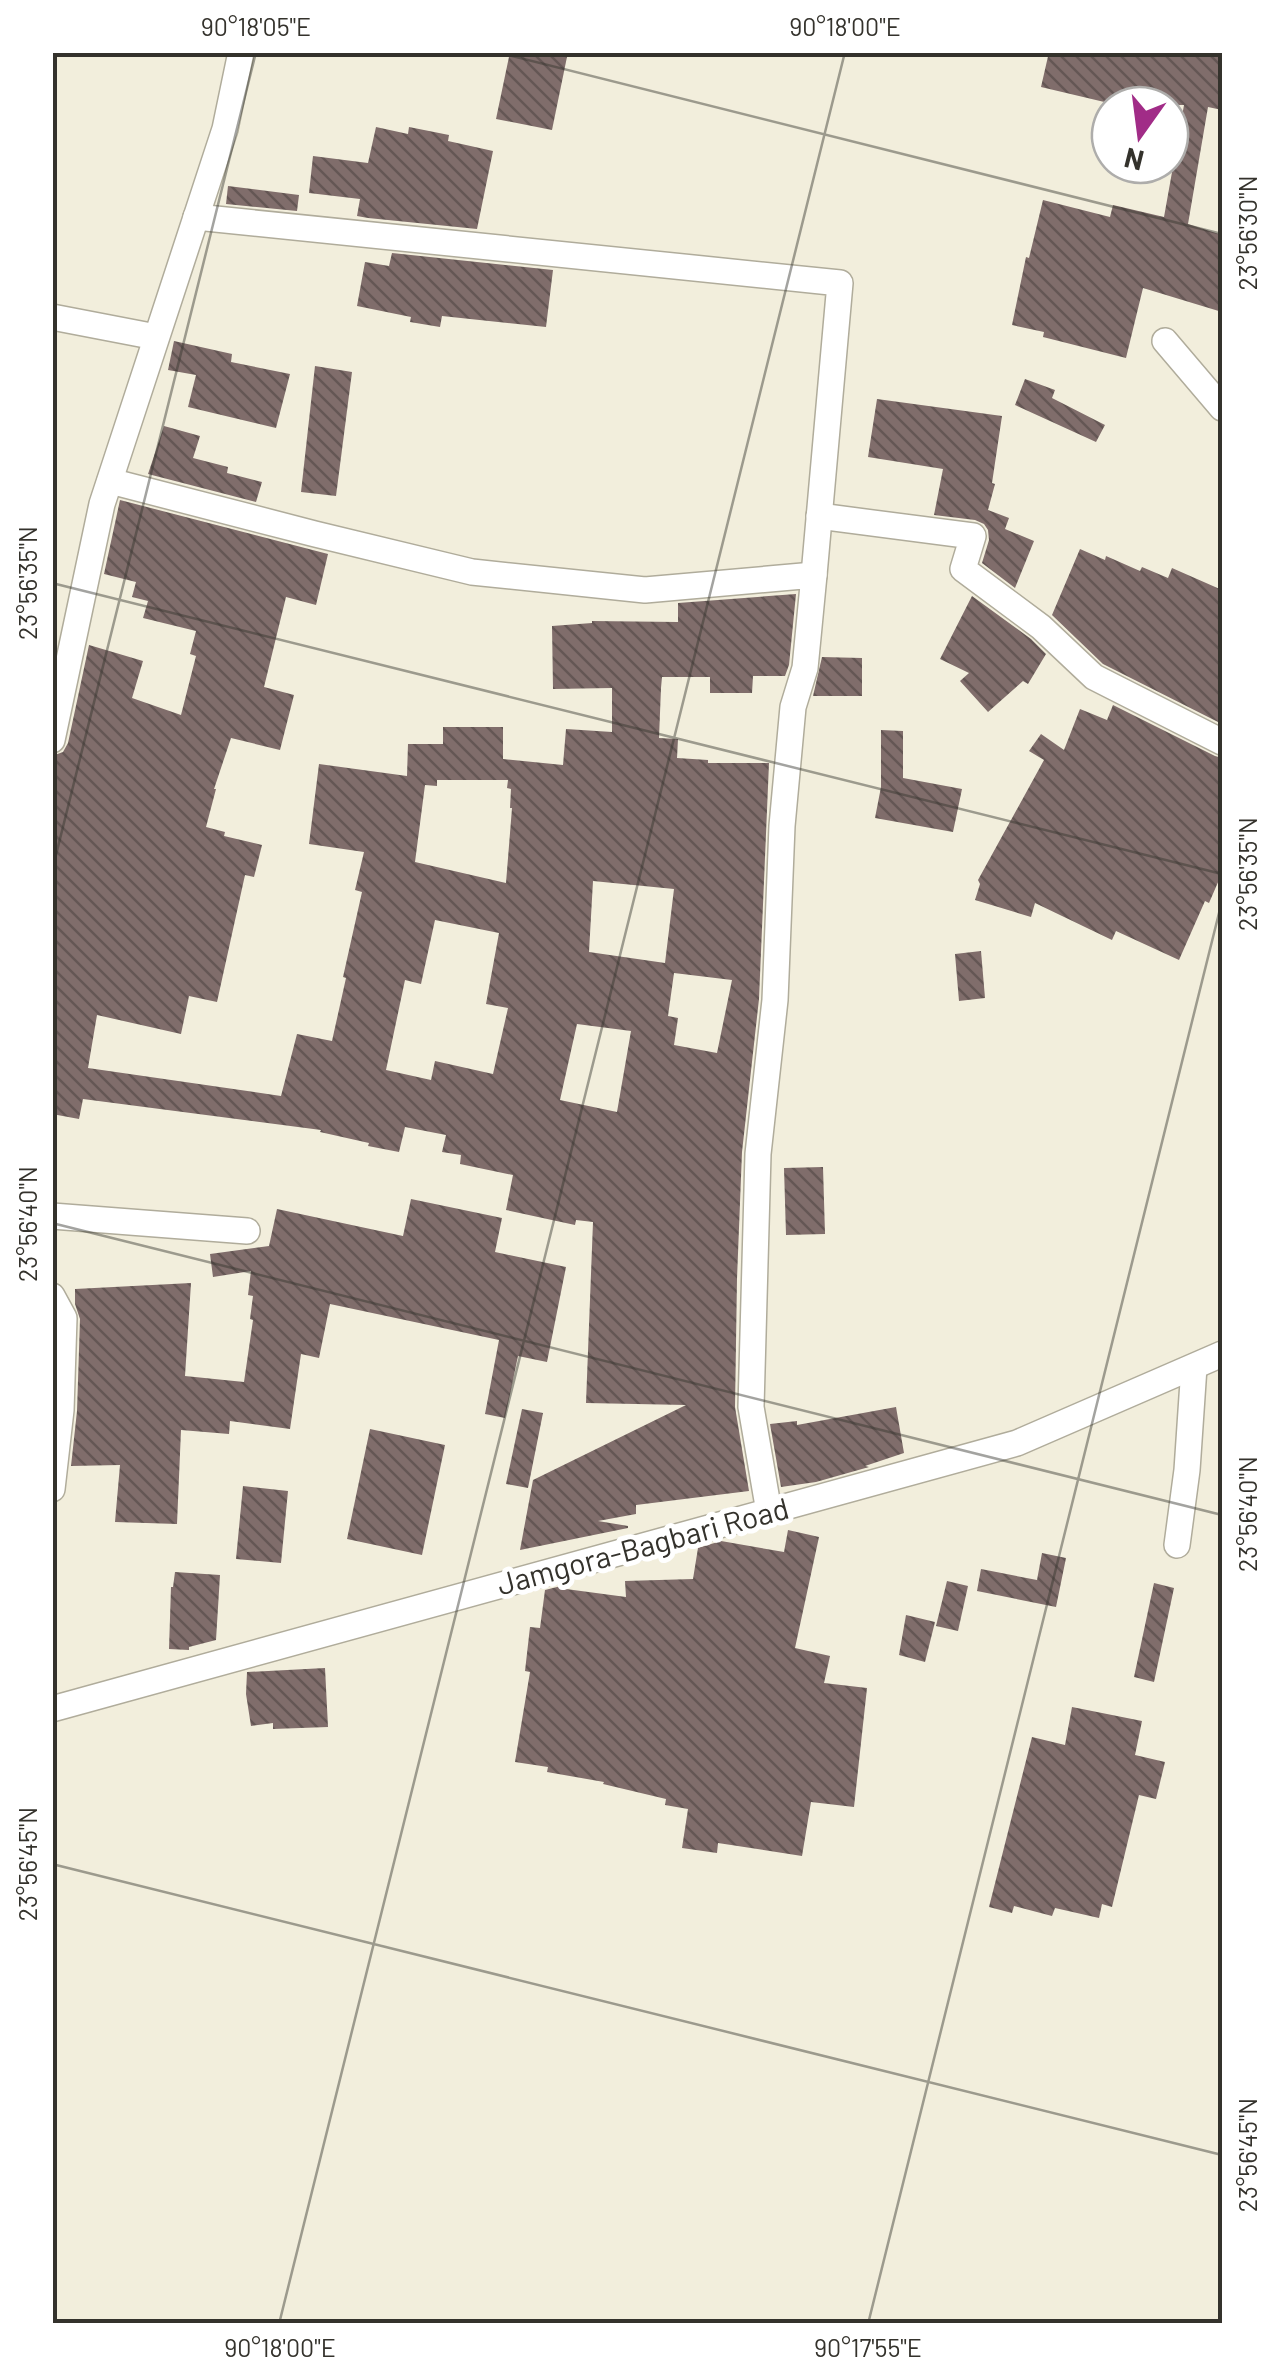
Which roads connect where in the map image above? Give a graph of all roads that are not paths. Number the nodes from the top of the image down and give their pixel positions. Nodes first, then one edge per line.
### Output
1 (241, 52) edge
2 (196, 217) junction
3 (52, 316) edge
4 (156, 337) junction
5 (1164, 341) dead end
6 (1222, 408) edge
7 (110, 481) junction
8 (819, 516) junction
9 (814, 575) junction
10 (52, 740) edge
11 (1222, 742) edge
12 (52, 1216) edge
13 (247, 1231) dead end
14 (52, 1296) edge
15 (58, 1348) edge
16 (1222, 1354) edge
17 (1194, 1367) junction
18 (52, 1489) edge
19 (769, 1512) junction
20 (1177, 1545) dead end
21 (52, 1709) edge

1 - 2 street
2 - 4 street
2 - 8 street
3 - 4 street
4 - 7 street
5 - 6 street
7 - 9 street
7 - 10 street
8 - 9 street
8 - 11 street
9 - 19 street
12 - 13 street
14 - 15 street
15 - 18 street
16 - 17 street, Jamgora-Bagbari Road
17 - 19 street, Jamgora-Bagbari Road
17 - 20 street
19 - 21 street, Jamgora-Bagbari Road

